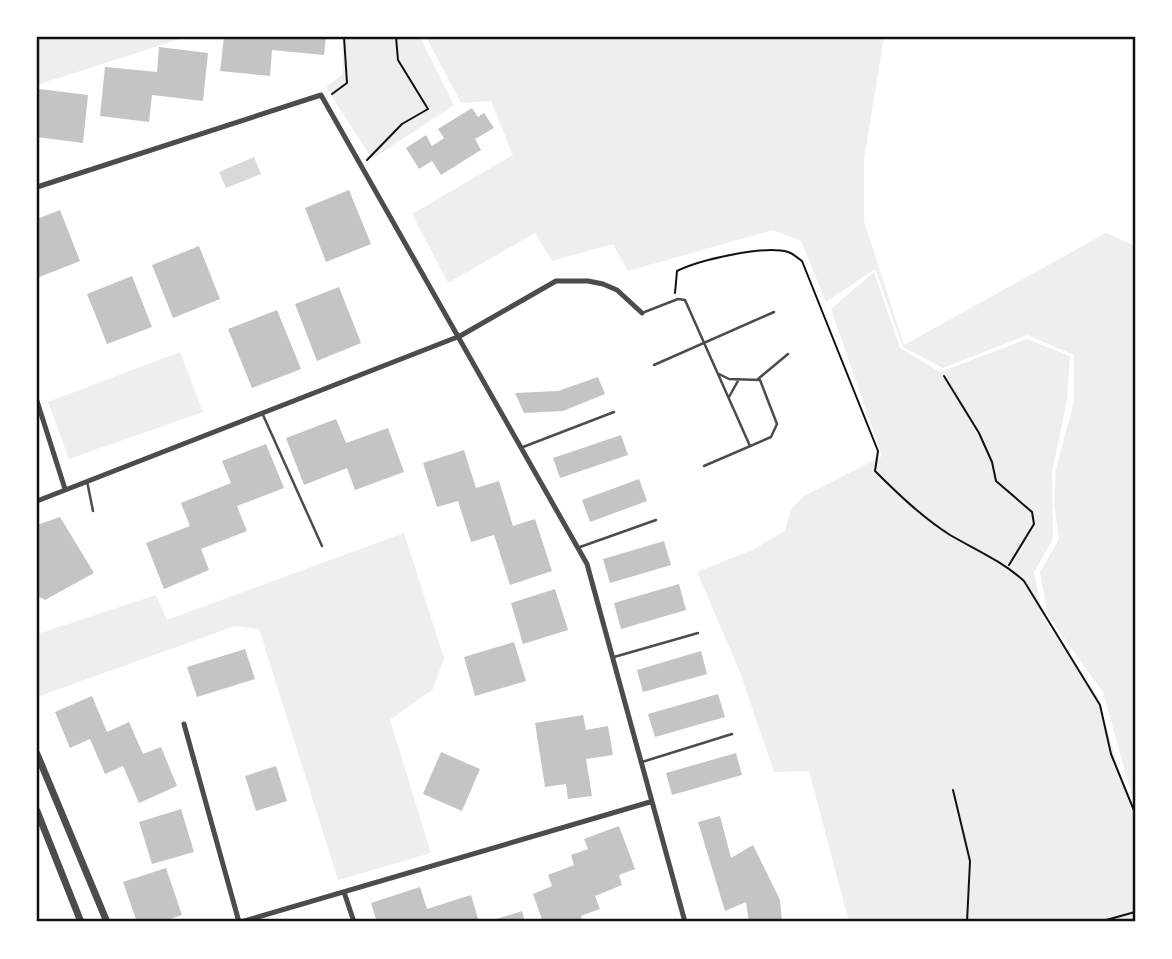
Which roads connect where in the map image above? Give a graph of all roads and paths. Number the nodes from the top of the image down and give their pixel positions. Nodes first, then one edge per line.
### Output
1 (344, 37) edge
2 (396, 37) edge
3 (324, 100) junction
4 (363, 166) junction
5 (37, 187) edge
6 (674, 300) junction
7 (774, 312) dead end
8 (642, 313) joint
9 (460, 336) junction
10 (705, 343) junction
11 (788, 354) dead end
12 (654, 365) dead end
13 (718, 373) junction
14 (944, 376) dead end
15 (740, 379) junction
16 (758, 379) junction
17 (729, 397) junction
18 (37, 401) edge
19 (614, 412) dead end
20 (262, 413) junction
21 (750, 446) junction
22 (522, 447) junction
23 (704, 466) dead end
24 (87, 481) junction
25 (65, 489) junction
26 (37, 500) edge
27 (93, 512) dead end
28 (656, 520) dead end
29 (322, 546) dead end
30 (578, 548) junction
31 (1008, 566) junction
32 (698, 633) dead end
33 (611, 658) junction
34 (184, 724) dead end
35 (732, 734) dead end
36 (37, 754) edge
37 (639, 763) junction
38 (953, 790) dead end
39 (650, 802) junction
40 (37, 811) edge
41 (1135, 813) edge
42 (344, 892) junction
43 (1135, 912) edge
44 (81, 922) edge
45 (107, 922) edge
46 (240, 922) edge
47 (354, 922) edge
48 (685, 922) edge
49 (693, 922) edge
50 (967, 922) edge
51 (1098, 922) edge

1 - 3 path
2 - 4 path
3 - 4 street
3 - 5 street
4 - 9 street
6 - 8 lane
6 - 10 lane
6 - 31 path
7 - 10 lane
8 - 9 street
9 - 20 street
9 - 22 street
10 - 12 lane
10 - 13 lane
11 - 16 lane
13 - 15 lane
13 - 17 lane
14 - 31 path
15 - 16 lane
15 - 17 lane
16 - 21 lane
17 - 21 lane
18 - 25 street
19 - 22 lane
20 - 24 street
20 - 29 lane
21 - 23 lane
22 - 30 street
24 - 25 street
24 - 27 lane
25 - 26 street
28 - 30 lane
30 - 33 street
31 - 41 path
32 - 33 lane
33 - 37 street
34 - 46 street
35 - 37 lane
36 - 45 street
37 - 39 street
38 - 50 path
39 - 42 street
39 - 48 street
40 - 44 street
42 - 46 street
42 - 47 street
43 - 51 path
48 - 49 street

